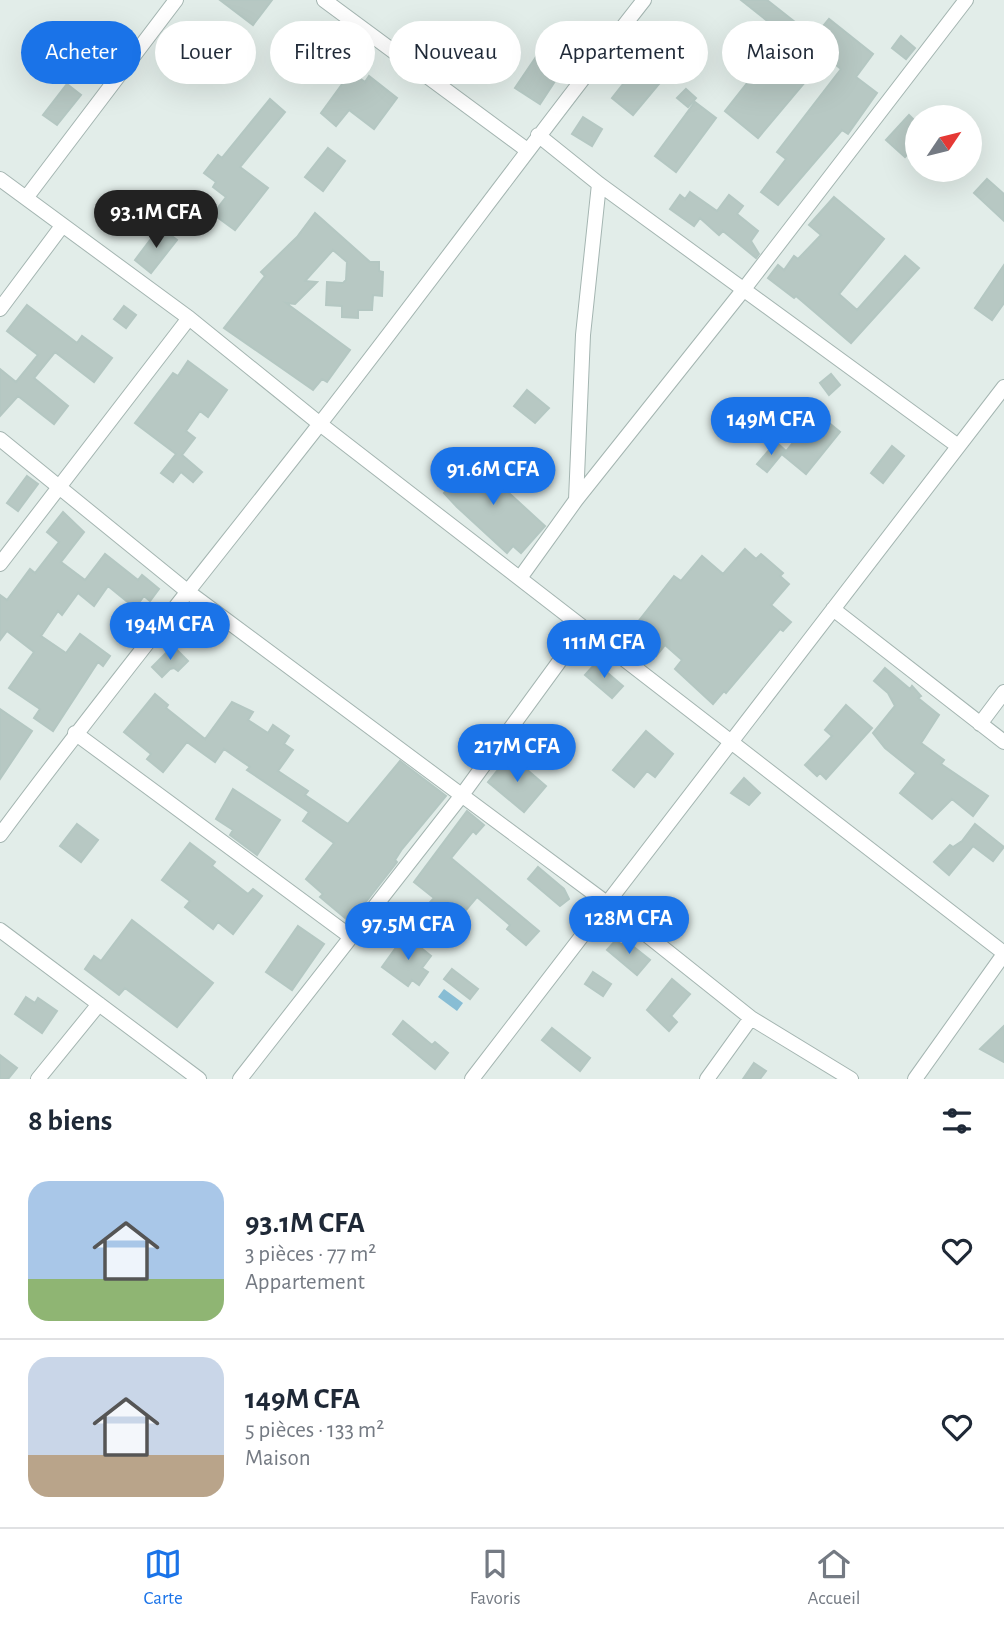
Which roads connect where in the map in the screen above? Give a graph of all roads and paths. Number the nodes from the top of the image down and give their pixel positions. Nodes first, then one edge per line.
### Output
1 (176, 0) edge
2 (324, 0) edge
3 (645, 0) edge
4 (966, 0) edge
5 (538, 135) junction
6 (527, 150) junction
7 (0, 179) edge
8 (599, 184) junction
9 (26, 198) junction
10 (62, 226) junction
11 (744, 289) junction
12 (0, 309) edge
13 (189, 318) junction
14 (1004, 387) edge
15 (320, 424) junction
16 (0, 439) edge
17 (958, 446) junction
18 (59, 488) junction
19 (576, 500) junction
20 (0, 564) edge
21 (520, 578) junction
22 (187, 591) junction
23 (832, 609) junction
24 (583, 629) junction
25 (1004, 692) edge
26 (980, 724) junction
27 (75, 733) junction
28 (732, 742) junction
29 (1004, 742) edge
30 (462, 795) junction
31 (0, 835) edge
32 (608, 904) junction
33 (0, 930) edge
34 (351, 937) junction
35 (1004, 954) edge
36 (99, 1004) junction
37 (751, 1018) junction
38 (38, 1079) edge
39 (198, 1079) edge
40 (240, 1079) edge
41 (472, 1079) edge
42 (707, 1079) edge
43 (852, 1079) edge
44 (915, 1079) edge

1 - 9 street
2 - 6 street
3 - 5 street
4 - 11 street
5 - 6 street
5 - 8 street
6 - 15 street
7 - 9 street
8 - 11 street
8 - 19 street
9 - 10 street
10 - 12 street
10 - 13 street
11 - 17 street
11 - 19 street
13 - 15 street
13 - 18 street
14 - 17 street
15 - 21 street
15 - 22 street
16 - 18 street
17 - 23 street
18 - 20 street
18 - 22 street
19 - 21 street
21 - 24 street
22 - 27 street
22 - 30 street
23 - 26 street
23 - 28 street
24 - 28 street
24 - 30 street
25 - 26 street
26 - 29 street
27 - 31 street
27 - 34 street
28 - 32 street
28 - 35 street
30 - 32 street
30 - 34 street
32 - 37 street
32 - 41 street
33 - 36 street
34 - 40 street
35 - 44 street
36 - 38 street
36 - 39 street
37 - 42 street
37 - 43 street

